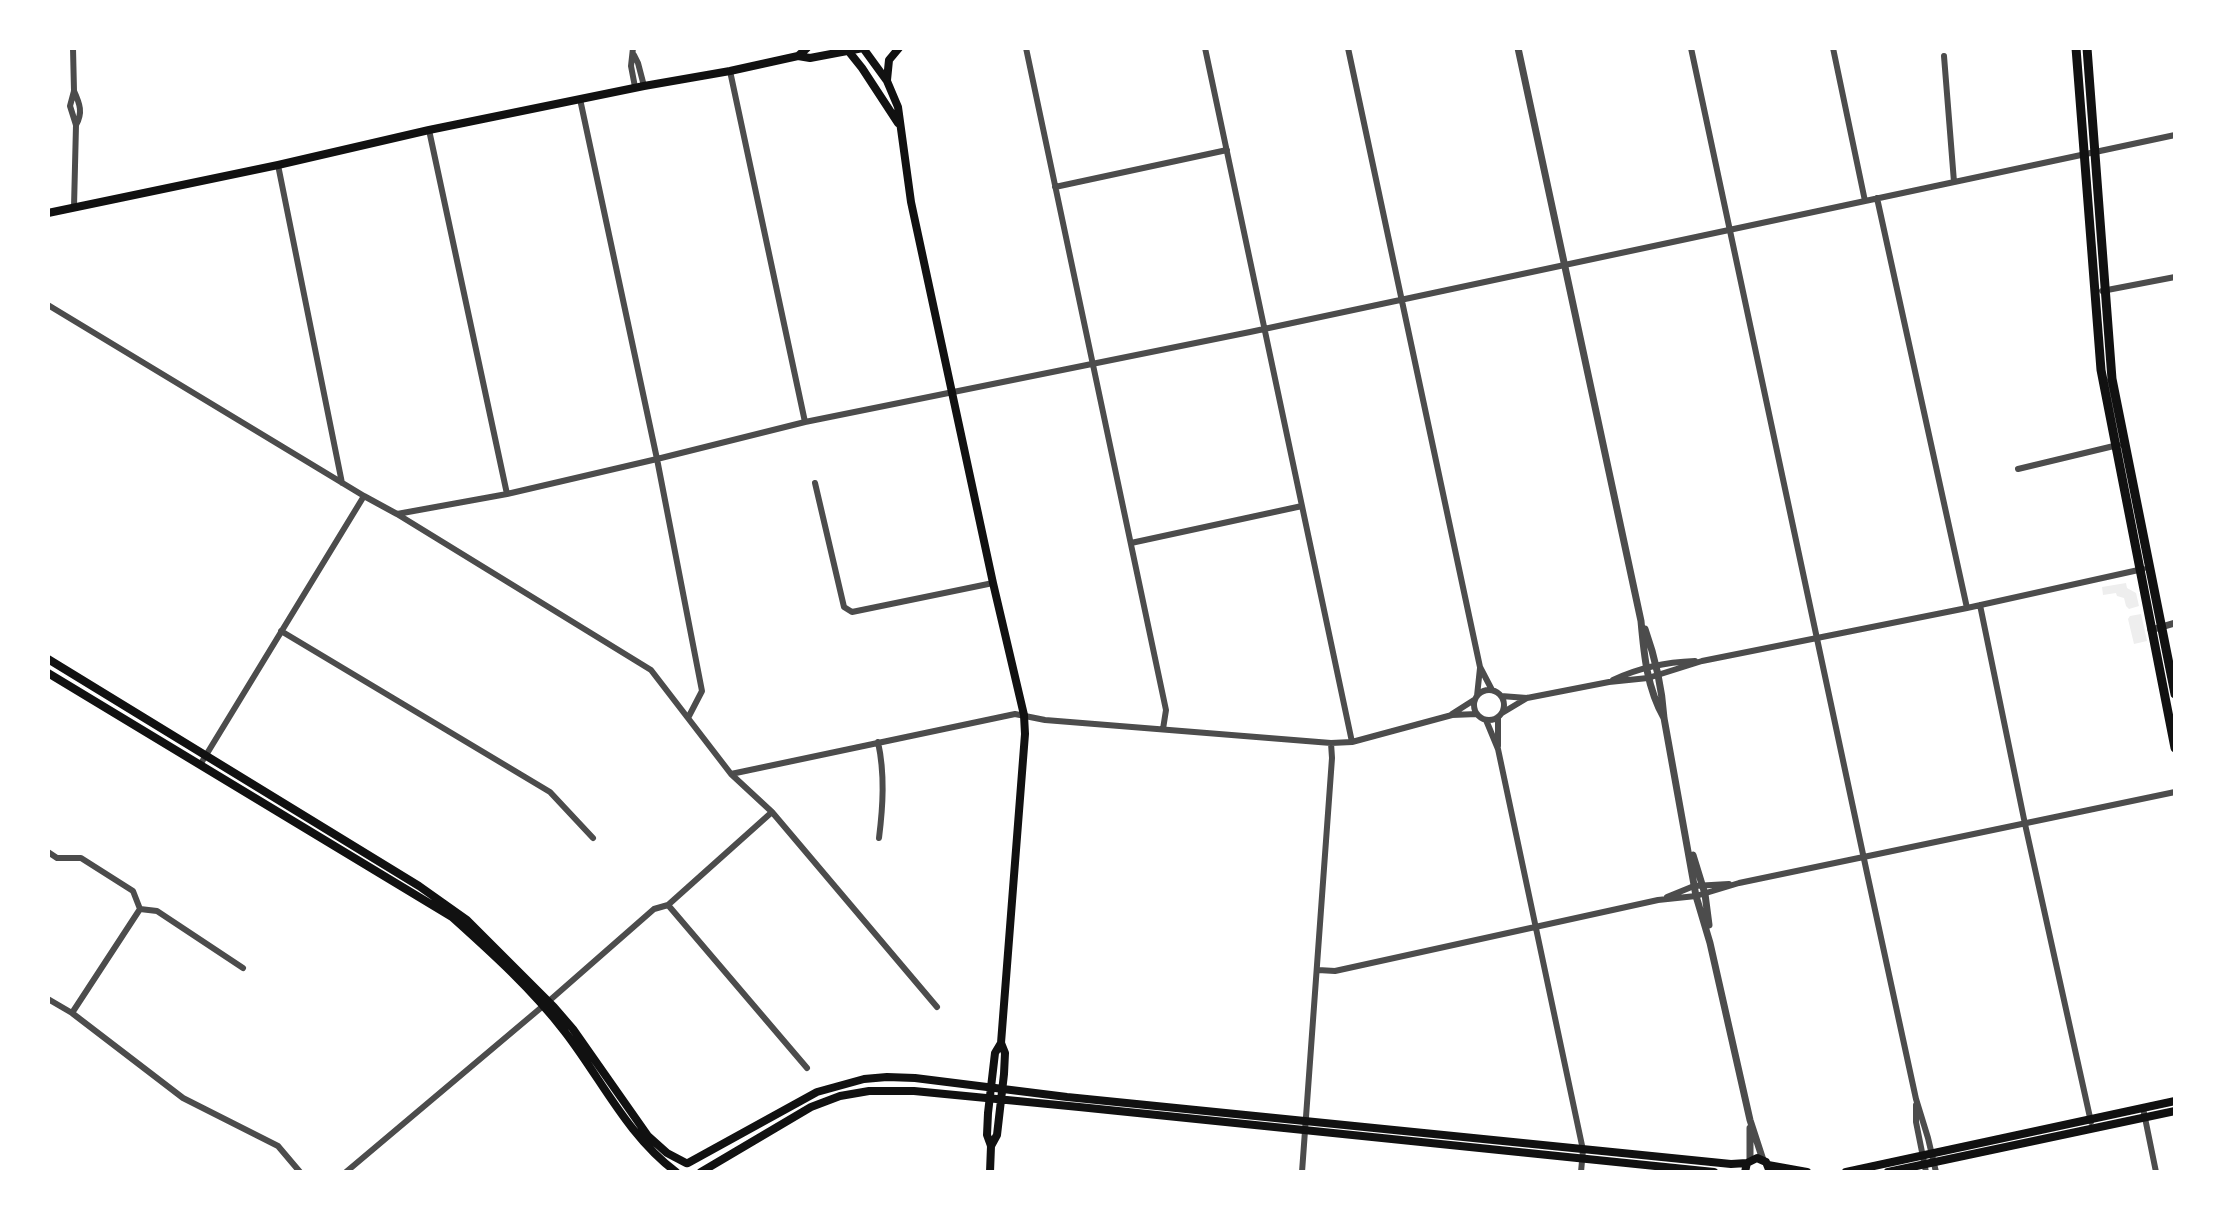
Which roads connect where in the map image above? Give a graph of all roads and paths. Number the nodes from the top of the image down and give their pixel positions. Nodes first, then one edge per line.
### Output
1 (73, 48) edge
2 (806, 48) edge
3 (863, 48) edge
4 (899, 48) edge
5 (1026, 48) edge
6 (1205, 48) edge
7 (1348, 48) edge
8 (1518, 48) edge
9 (1691, 48) edge
10 (1833, 48) edge
11 (2076, 48) edge
12 (2087, 48) edge
13 (847, 50) edge
14 (633, 51) edge
15 (798, 56) junction
16 (1944, 56) dead end
17 (730, 71) junction
18 (887, 81) junction
19 (639, 87) junction
20 (74, 91) junction
21 (580, 99) junction
22 (76, 125) junction
23 (899, 126) junction
24 (429, 130) junction
25 (2175, 135) edge
26 (1227, 150) junction
27 (2095, 152) junction
28 (2084, 154) junction
29 (278, 165) junction
30 (1953, 182) junction
31 (1055, 187) junction
32 (1877, 198) junction
33 (1864, 201) junction
34 (74, 207) junction
35 (48, 213) edge
36 (1730, 230) junction
37 (1564, 265) junction
38 (2175, 277) edge
39 (2105, 291) junction
40 (2094, 293) junction
41 (1402, 299) junction
42 (48, 305) edge
43 (1264, 329) junction
44 (1092, 363) junction
45 (952, 393) junction
46 (805, 422) junction
47 (2120, 445) junction
48 (657, 459) junction
49 (2018, 469) dead end
50 (342, 483) junction
51 (815, 483) dead end
52 (507, 494) junction
53 (364, 496) junction
54 (1302, 506) junction
55 (397, 514) junction
56 (1131, 543) junction
57 (2149, 568) junction
58 (2139, 570) junction
59 (993, 583) junction
60 (1980, 605) junction
61 (1967, 608) junction
62 (1641, 621) junction
63 (2175, 623) edge
64 (2162, 628) junction
65 (2151, 630) junction
66 (281, 631) junction
67 (1817, 638) junction
68 (48, 659) edge
69 (1702, 661) junction
70 (1656, 666) junction
71 (1480, 668) junction
72 (1647, 668) junction
73 (48, 673) edge
74 (1658, 676) junction
75 (1648, 678) junction
76 (1608, 682) junction
77 (1492, 690) junction
78 (2175, 694) edge
79 (1502, 696) junction
80 (1476, 698) junction
81 (1527, 698) junction
82 (1477, 714) junction
83 (1024, 715) junction
84 (1452, 715) junction
85 (1500, 715) junction
86 (688, 718) junction
87 (1664, 718) junction
88 (1486, 720) junction
89 (1162, 729) junction
90 (878, 742) junction
91 (1352, 742) junction
92 (1331, 744) junction
93 (2175, 748) edge
94 (1498, 749) junction
95 (206, 756) junction
96 (200, 765) junction
97 (731, 774) junction
98 (2175, 792) edge
99 (772, 812) junction
100 (2025, 824) junction
101 (879, 837) dead end
102 (593, 838) dead end
103 (48, 852) edge
104 (1864, 857) junction
105 (1739, 883) junction
106 (1698, 885) junction
107 (1705, 894) junction
108 (1696, 896) junction
109 (1658, 900) junction
110 (668, 905) junction
111 (141, 909) junction
112 (1536, 927) junction
113 (1710, 943) junction
114 (243, 968) dead end
115 (1318, 970) junction
116 (48, 999) edge
117 (546, 1003) junction
118 (937, 1007) dead end
119 (72, 1013) junction
120 (1001, 1043) junction
121 (807, 1068) dead end
122 (915, 1078) junction
123 (991, 1086) junction
124 (1002, 1088) junction
125 (914, 1091) junction
126 (989, 1099) junction
127 (1001, 1100) junction
128 (1067, 1101) junction
129 (2175, 1101) edge
130 (2175, 1111) edge
131 (2144, 1113) junction
132 (1749, 1120) junction
133 (2091, 1124) junction
134 (1306, 1125) junction
135 (991, 1146) junction
136 (1583, 1154) junction
137 (687, 1163) junction
138 (1929, 1163) edge
139 (1747, 1165) edge
140 (1767, 1166) edge
141 (300, 1172) edge
142 (346, 1172) edge
143 (676, 1172) edge
144 (699, 1172) edge
145 (990, 1172) edge
146 (1302, 1172) edge
147 (1581, 1172) edge
148 (1714, 1172) edge
149 (1807, 1172) edge
150 (1846, 1172) edge
151 (1888, 1172) edge
152 (2156, 1172) edge

1 - 20 street
2 - 15 main road
3 - 13 main road
3 - 18 main road
4 - 18 main road
5 - 31 street
6 - 26 street
7 - 41 street
8 - 37 street
9 - 36 street
10 - 33 street
11 - 28 main road
12 - 27 main road
13 - 15 main road
13 - 23 main road
14 - 19 street
15 - 17 main road
16 - 30 street
17 - 19 main road
17 - 46 street
18 - 23 main road
19 - 21 main road
20 - 22 street
20 - 22 street
21 - 24 main road
21 - 48 street
22 - 34 street
23 - 45 main road
24 - 29 main road
24 - 52 street
25 - 27 street
26 - 31 street
26 - 43 street
27 - 28 street
27 - 39 main road
28 - 30 street
28 - 40 main road
29 - 34 main road
29 - 50 street
30 - 32 street
31 - 44 street
32 - 33 street
32 - 61 street
33 - 36 street
34 - 35 main road
36 - 37 street
36 - 67 street
37 - 41 street
37 - 62 street
38 - 39 street
39 - 40 street
39 - 47 main road
40 - 47 main road
41 - 43 street
41 - 71 street
42 - 50 street
43 - 44 street
43 - 54 street
44 - 45 street
44 - 56 street
45 - 46 street
45 - 59 main road
46 - 48 street
47 - 49 street
47 - 57 main road
47 - 58 main road
48 - 52 street
48 - 86 street
50 - 53 street
51 - 59 street
52 - 55 street
53 - 55 street
53 - 66 street
54 - 56 street
54 - 91 street
55 - 86 street
56 - 89 street
57 - 58 street
57 - 64 main road
58 - 60 street
58 - 65 main road
59 - 83 main road
60 - 61 street
60 - 100 street
61 - 67 street
62 - 70 street
62 - 72 street
63 - 64 street
64 - 65 street
64 - 78 main road
65 - 93 main road
66 - 95 street
66 - 102 street
67 - 69 street
67 - 104 street
68 - 95 main road
69 - 70 street
69 - 74 street
70 - 72 street
70 - 74 street
71 - 77 street
71 - 80 street
72 - 75 street
72 - 76 street
73 - 96 main road
74 - 75 street
74 - 87 street
75 - 76 street
75 - 87 street
76 - 81 street
77 - 79 street
77 - 80 street
79 - 81 street
79 - 85 street
80 - 82 street
80 - 84 street
81 - 85 street
82 - 84 street
82 - 88 street
83 - 89 street
83 - 90 street
83 - 120 main road
84 - 91 street
85 - 88 street
85 - 94 street
86 - 97 street
87 - 106 street
88 - 94 street
89 - 92 street
90 - 97 street
90 - 101 street
91 - 92 street
92 - 115 street
94 - 112 street
95 - 96 street
95 - 117 main road
96 - 117 main road
97 - 99 street
98 - 100 street
99 - 110 street
99 - 118 street
100 - 104 street
100 - 133 street
103 - 111 street
104 - 105 street
104 - 138 street
105 - 106 street
105 - 107 street
106 - 107 street
106 - 108 street
106 - 109 street
107 - 108 street
107 - 113 street
108 - 109 street
108 - 113 street
109 - 112 street
110 - 117 street
110 - 121 street
111 - 114 street
111 - 119 street
112 - 115 street
112 - 136 street
113 - 132 street
115 - 134 street
116 - 119 street
117 - 137 main road
117 - 142 street
117 - 143 main road
119 - 141 street
120 - 123 main road
120 - 124 main road
122 - 123 main road
122 - 125 main road
122 - 137 main road
123 - 124 main road
123 - 126 main road
124 - 127 main road
124 - 128 main road
125 - 126 main road
125 - 144 main road
126 - 127 main road
126 - 135 main road
127 - 128 main road
127 - 135 main road
128 - 134 main road
129 - 131 main road
130 - 131 main road
131 - 133 main road
131 - 152 street
132 - 139 street
132 - 140 street
133 - 138 main road
134 - 136 main road
134 - 146 street
135 - 145 main road
136 - 139 main road
136 - 147 street
136 - 148 main road
137 - 143 main road
137 - 144 main road
138 - 150 main road
138 - 151 main road
139 - 140 main road
140 - 149 main road

